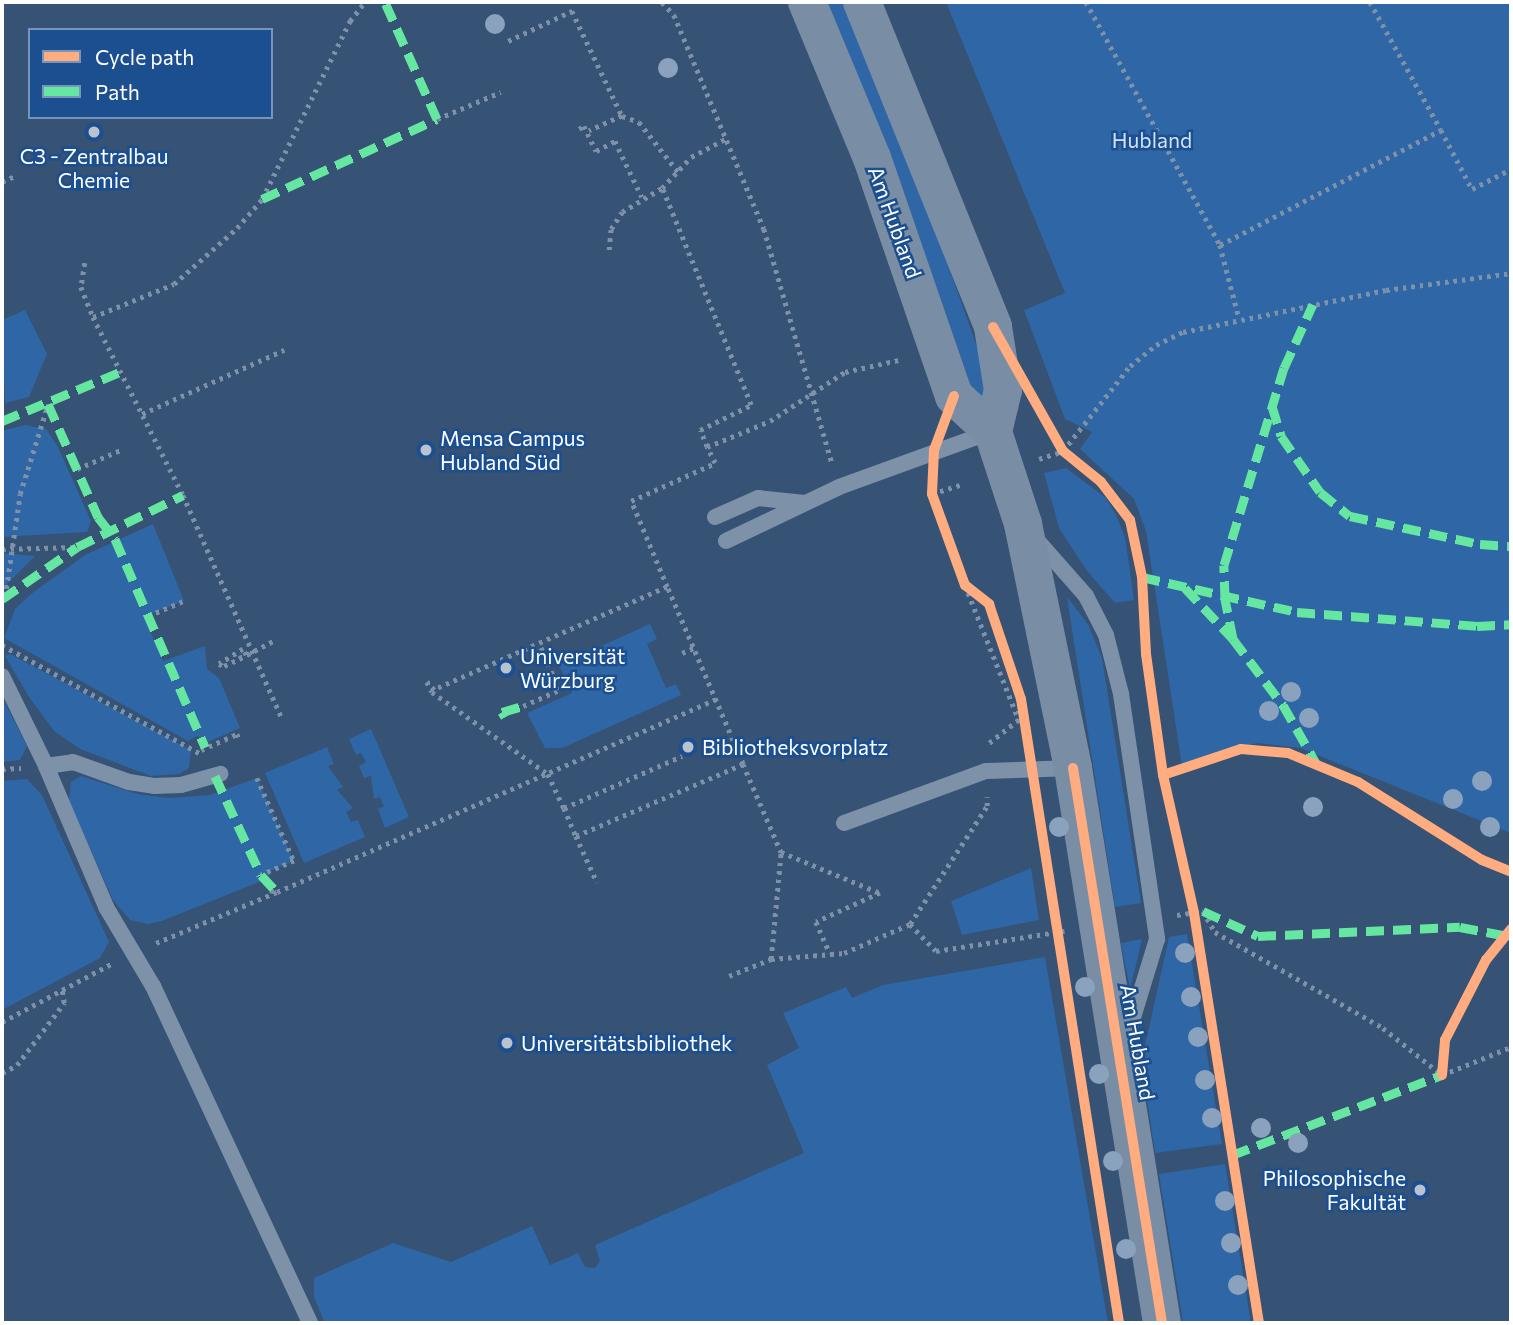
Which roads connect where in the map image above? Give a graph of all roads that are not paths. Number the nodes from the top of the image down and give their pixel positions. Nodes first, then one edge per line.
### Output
1 (807, 2) edge
2 (862, 2) edge
3 (993, 432) junction
4 (805, 503) junction
5 (716, 517) dead end
6 (1023, 524) junction
7 (726, 541) dead end
8 (2, 676) edge
9 (46, 766) junction
10 (1073, 768) junction
11 (216, 776) road end
12 (844, 823) dead end
13 (1122, 1053) junction
14 (310, 1323) edge
15 (1162, 1323) edge

1 - 3 street, Am Hubland
2 - 3 street
3 - 4 lane
3 - 6 street, Am Hubland
4 - 5 lane
4 - 7 lane
6 - 10 street, Am Hubland
6 - 13 lane
8 - 9 lane
9 - 11 lane
9 - 14 lane
10 - 12 lane
10 - 13 street, Am Hubland
13 - 15 street, Am Hubland

